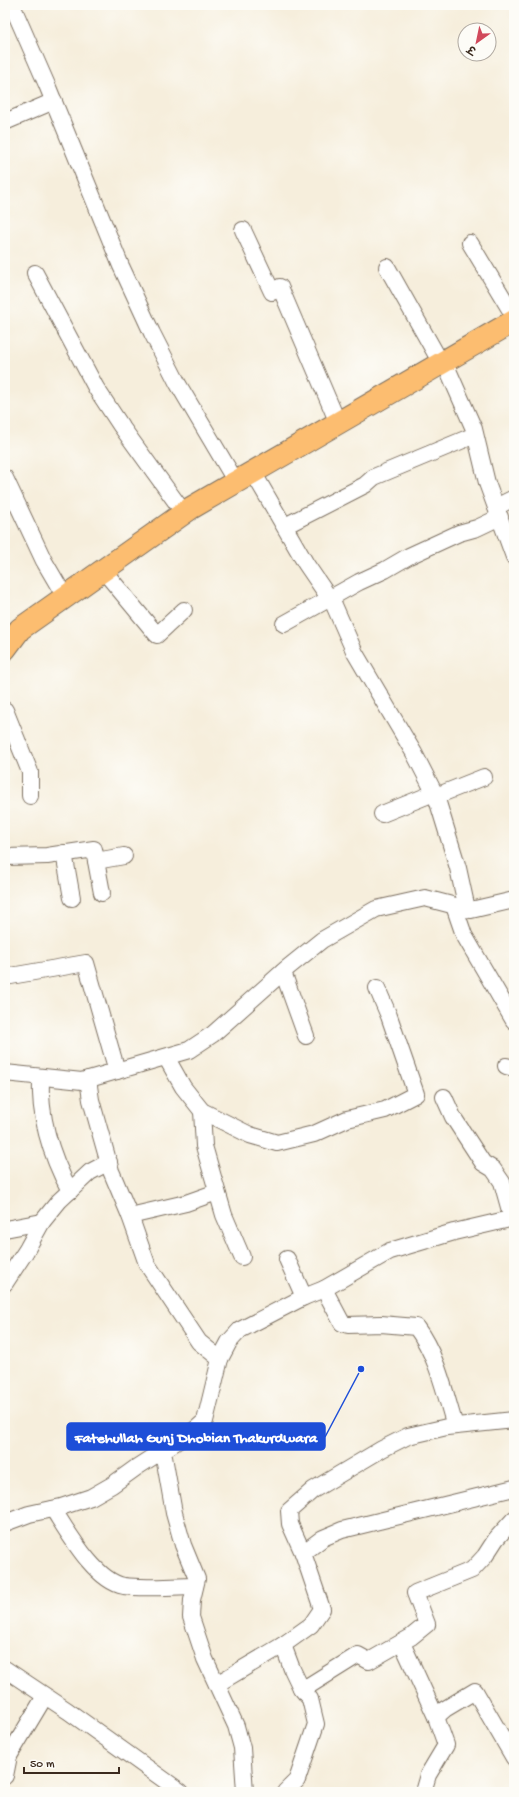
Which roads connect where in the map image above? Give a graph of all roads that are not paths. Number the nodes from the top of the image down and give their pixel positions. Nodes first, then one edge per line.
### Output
1 (12, 5) edge
2 (54, 101) junction
3 (5, 122) edge
4 (243, 230) dead end
5 (470, 243) dead end
6 (387, 267) dead end
7 (35, 273) dead end
8 (514, 316) edge
9 (514, 321) edge
10 (442, 362) junction
11 (338, 423) junction
12 (475, 435) junction
13 (244, 477) junction
14 (5, 478) edge
15 (514, 498) edge
16 (498, 512) junction
17 (184, 513) junction
18 (285, 526) junction
19 (514, 557) edge
20 (103, 570) junction
21 (65, 597) junction
22 (329, 598) junction
23 (184, 610) dead end
24 (284, 624) dead end
25 (5, 649) edge
26 (5, 710) edge
27 (484, 777) dead end
28 (435, 795) junction
29 (30, 796) dead end
30 (382, 814) dead end
31 (64, 853) junction
32 (124, 856) dead end
33 (5, 857) edge
34 (96, 861) junction
35 (102, 893) dead end
36 (72, 898) dead end
37 (514, 900) edge
38 (460, 907) junction
39 (283, 972) junction
40 (5, 977) edge
41 (377, 988) dead end
42 (514, 1021) edge
43 (306, 1036) dead end
44 (166, 1057) junction
45 (117, 1071) junction
46 (5, 1073) edge
47 (41, 1077) junction
48 (88, 1079) junction
49 (444, 1097) dead end
50 (202, 1111) junction
51 (109, 1162) junction
52 (70, 1191) junction
53 (217, 1192) junction
54 (130, 1216) junction
55 (513, 1218) edge
56 (42, 1222) junction
57 (5, 1229) edge
58 (242, 1257) dead end
59 (287, 1259) dead end
60 (5, 1283) edge
61 (324, 1289) junction
62 (304, 1297) junction
63 (220, 1359) junction
64 (514, 1420) edge
65 (455, 1426) junction
66 (160, 1451) junction
67 (514, 1488) edge
68 (52, 1508) junction
69 (514, 1519) edge
70 (5, 1523) edge
71 (303, 1553) junction
72 (195, 1586) junction
73 (402, 1643) junction
74 (283, 1646) junction
75 (5, 1669) edge
76 (217, 1684) junction
77 (301, 1688) junction
78 (45, 1696) junction
79 (436, 1717) junction
80 (7, 1757) edge
81 (514, 1758) edge
82 (5, 1776) edge
83 (181, 1792) edge
84 (245, 1792) edge
85 (285, 1792) edge
86 (423, 1792) edge

1 - 2 street
2 - 3 street
2 - 13 street
4 - 11 street
5 - 8 street
6 - 10 street
7 - 17 street
9 - 10 highway
10 - 11 highway
10 - 12 street
11 - 13 highway
12 - 16 street
12 - 18 street
13 - 17 highway
13 - 18 street
14 - 21 street
15 - 16 street
16 - 19 street
16 - 22 street
17 - 20 highway
18 - 22 street
20 - 21 highway
20 - 23 street
21 - 25 highway
22 - 24 street
22 - 28 street
26 - 29 street
27 - 28 street
28 - 30 street
28 - 38 street
31 - 33 street
31 - 34 street
31 - 36 street
32 - 34 street
34 - 35 street
37 - 38 street
38 - 39 street
38 - 42 street
39 - 43 street
39 - 44 street
40 - 45 street
41 - 50 street
44 - 45 street
44 - 50 street
45 - 48 street
46 - 47 street
47 - 48 street
47 - 52 street
48 - 51 street
49 - 55 street
50 - 53 street
51 - 52 street
51 - 54 street
52 - 56 street
53 - 54 street
53 - 58 street
54 - 63 street
55 - 61 street
56 - 57 street
56 - 60 street
59 - 62 street
61 - 62 street
61 - 65 street
62 - 63 street
63 - 66 street
64 - 65 street
65 - 71 street
66 - 68 street
66 - 72 street
67 - 71 street
68 - 70 street
68 - 72 street
69 - 73 street
71 - 74 street
72 - 76 street
73 - 77 street
73 - 79 street
74 - 76 street
74 - 77 street
75 - 78 street
76 - 84 street
77 - 85 street
78 - 80 street
78 - 83 street
79 - 81 street
79 - 86 street
80 - 82 street

